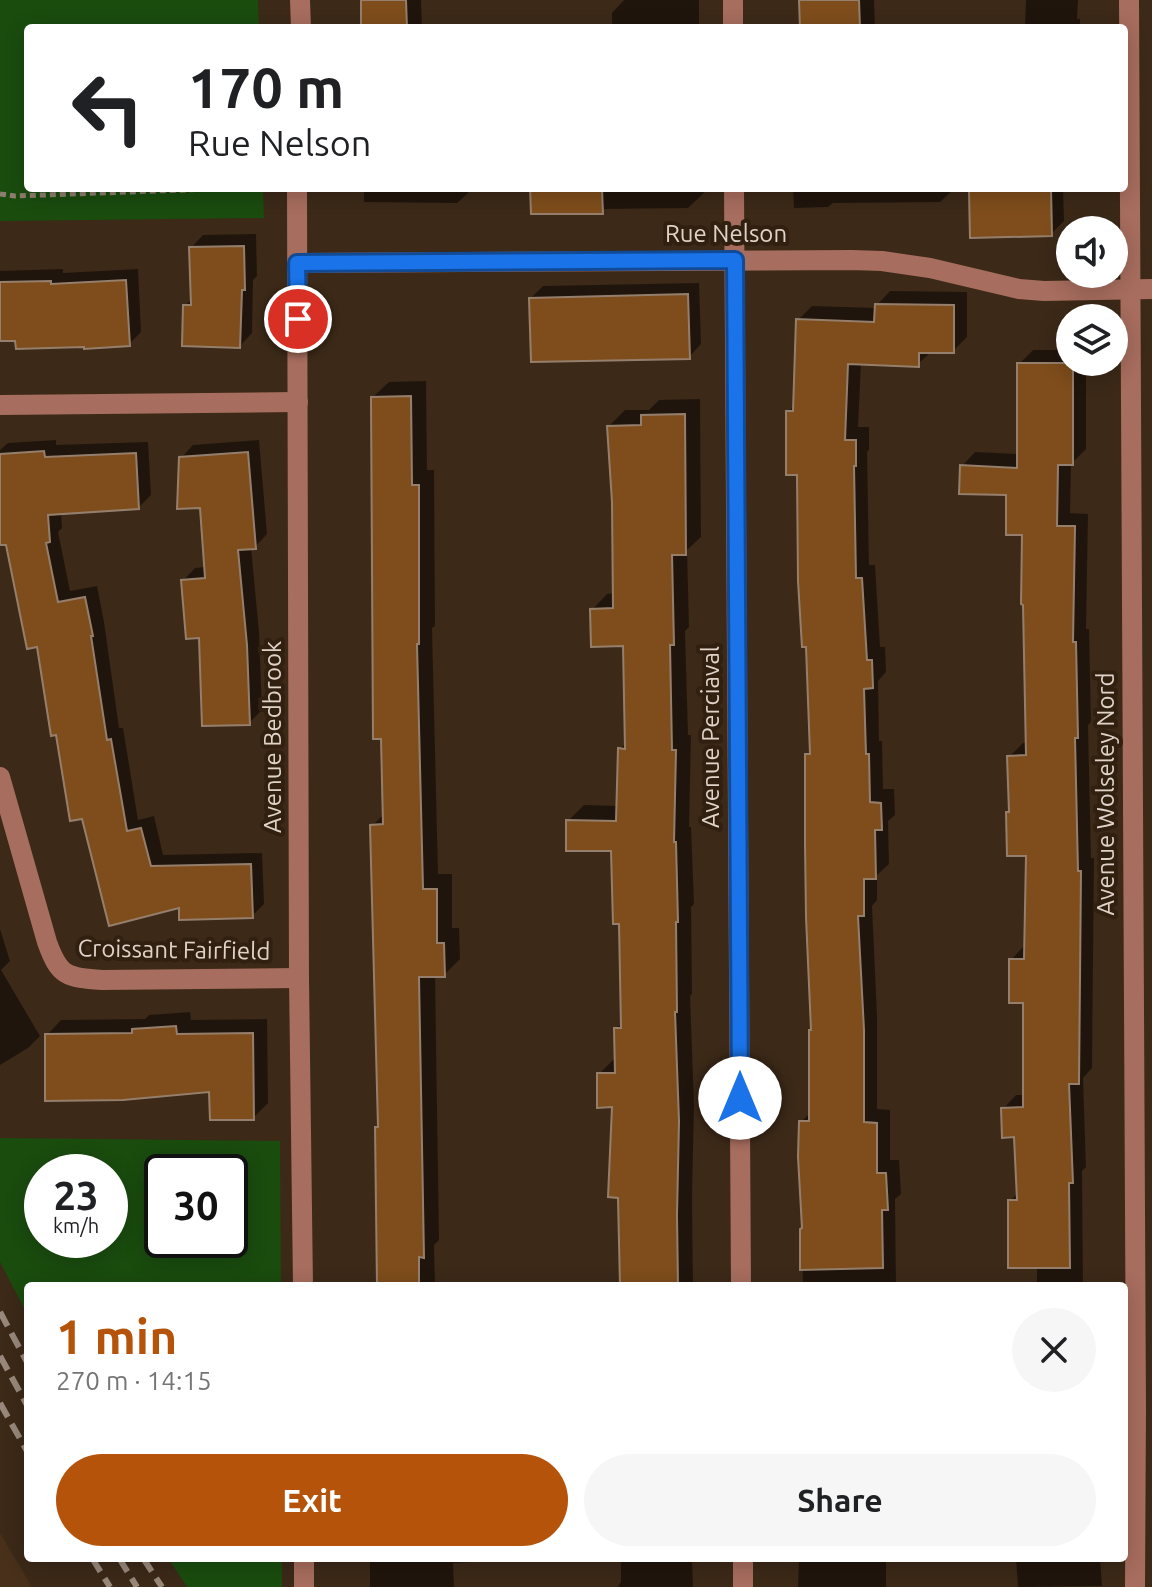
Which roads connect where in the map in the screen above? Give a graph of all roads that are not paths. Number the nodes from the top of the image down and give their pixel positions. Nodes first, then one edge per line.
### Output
1 (300, 0) edge
2 (733, 0) edge
3 (1129, 0) edge
4 (301, 24) edge
5 (733, 24) edge
6 (297, 192) edge
7 (734, 192) edge
8 (735, 260) junction
9 (297, 263) junction
10 (1152, 289) edge
11 (1131, 290) junction
12 (298, 402) junction
13 (0, 405) edge
14 (0, 777) edge
15 (299, 978) junction
16 (303, 1282) edge
17 (741, 1282) edge
18 (1130, 1441) edge
19 (304, 1562) edge
20 (743, 1562) edge
21 (304, 1587) edge
22 (743, 1587) edge
23 (1135, 1587) edge

1 - 4 street
2 - 5 street
3 - 11 street, Avenue Wolseley Nord
6 - 9 street, Avenue Bedbrook
7 - 8 street, Avenue Perciaval
8 - 9 street, Rue Nelson
8 - 11 street, Rue Nelson
8 - 17 street, Avenue Perciaval
9 - 12 street, Avenue Bedbrook
10 - 11 street, Rue Nelson
11 - 18 street, Avenue Wolseley Nord
12 - 13 street
12 - 15 street, Avenue Bedbrook
14 - 15 street, Croissant Fairfield
15 - 16 street, Avenue Bedbrook
18 - 23 street, Avenue Wolseley Nord
19 - 21 street
20 - 22 street

